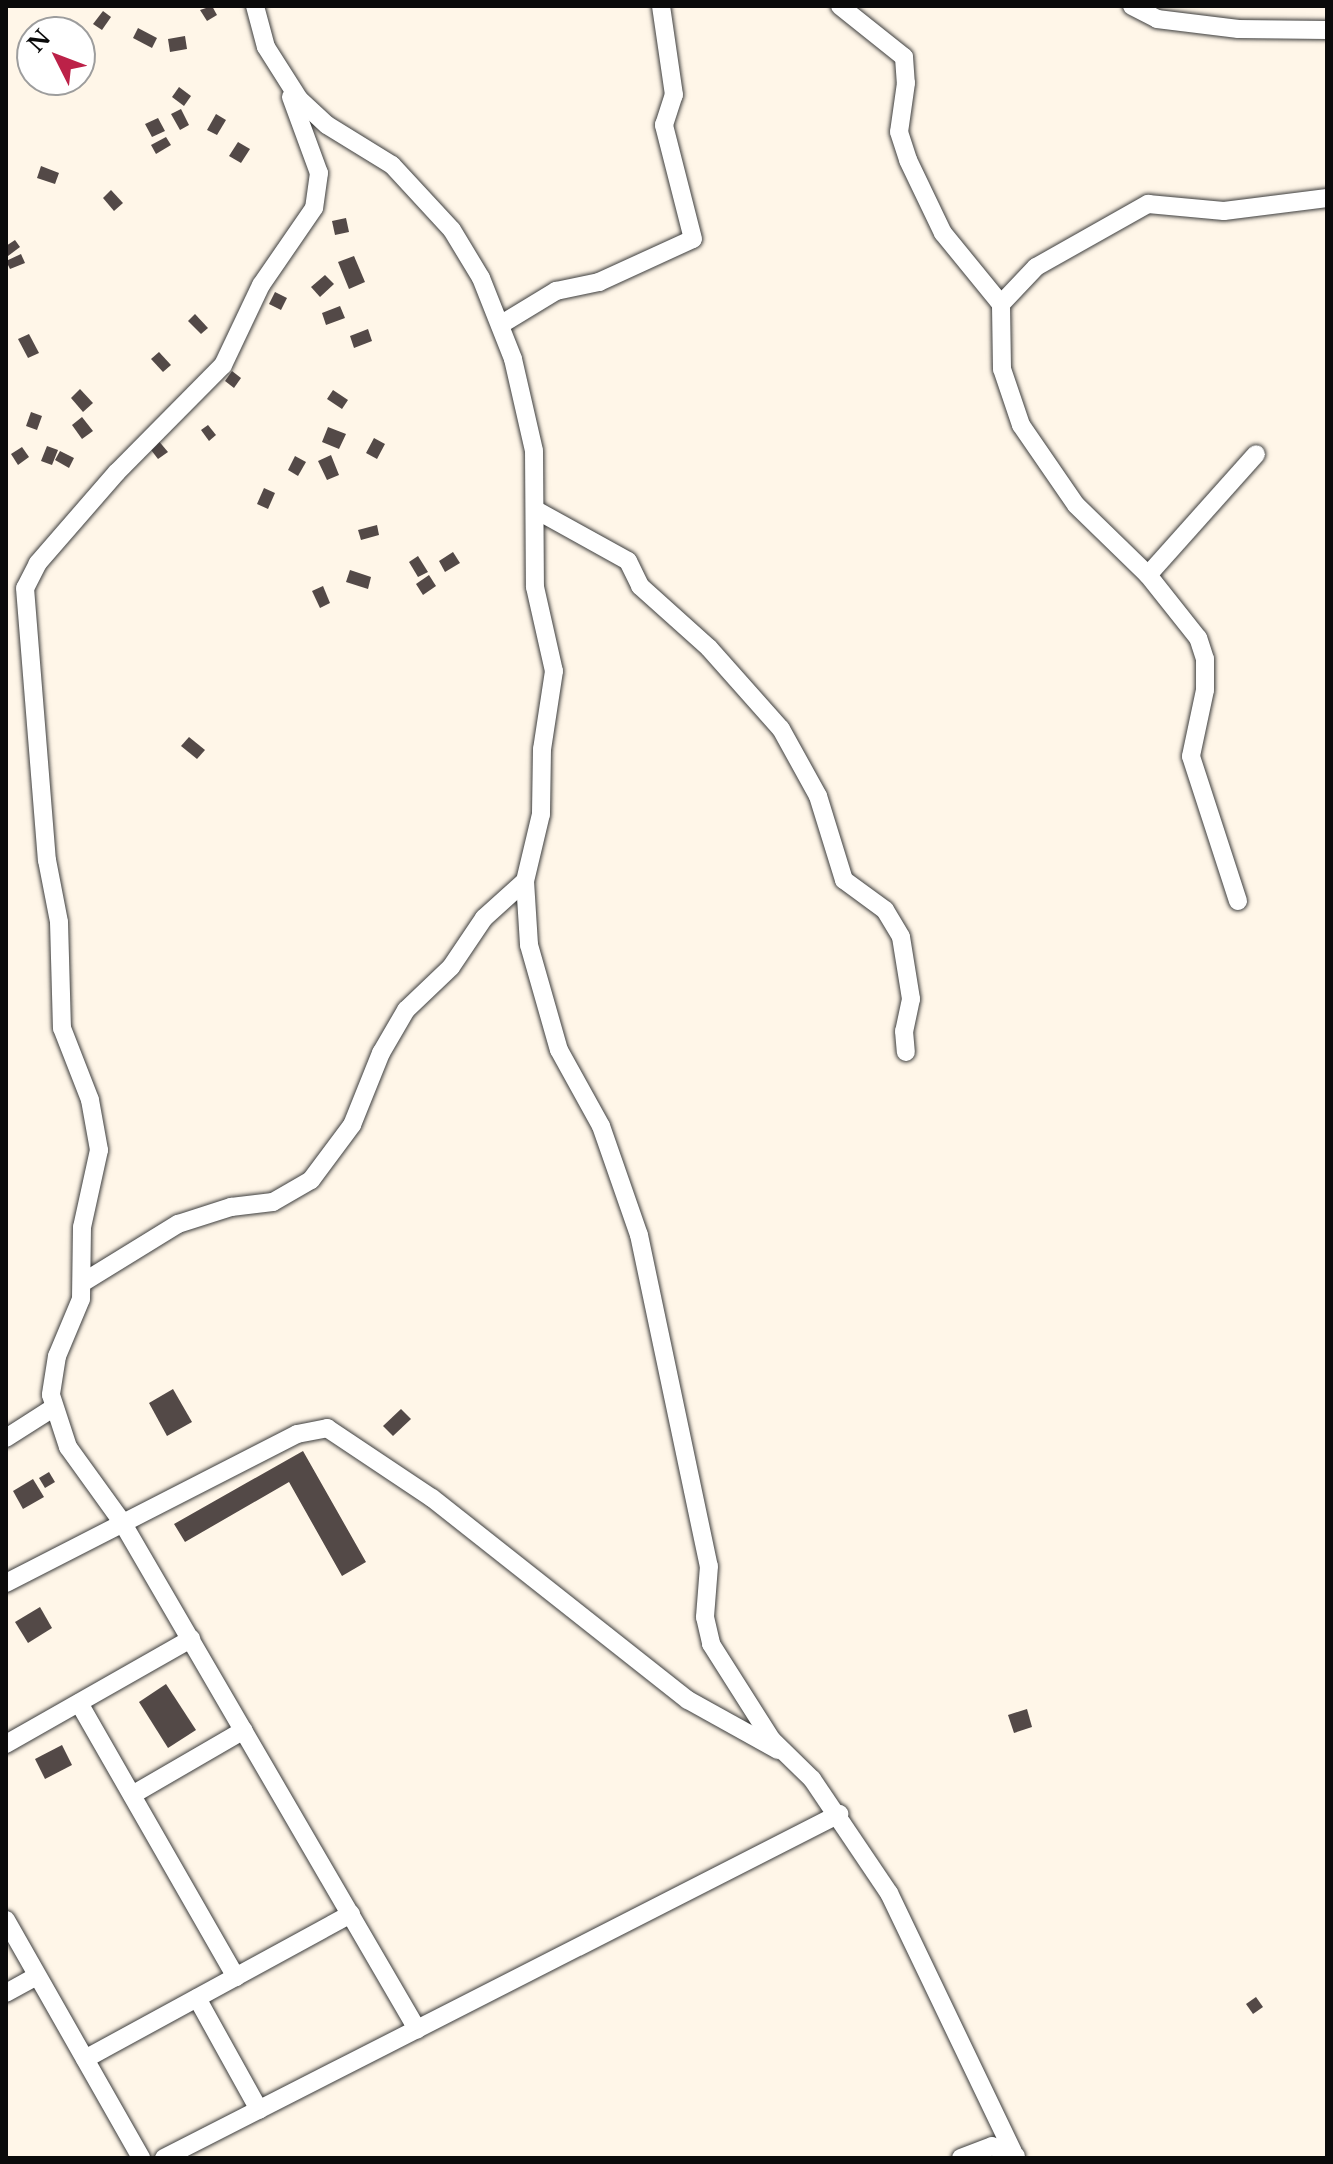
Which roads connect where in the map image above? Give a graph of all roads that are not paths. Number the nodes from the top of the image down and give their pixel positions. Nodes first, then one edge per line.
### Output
1 (255, 6) edge
2 (661, 6) edge
3 (840, 6) edge
4 (1132, 6) edge
5 (1327, 30) edge
6 (286, 83) junction
7 (1327, 198) edge
8 (1001, 304) junction
9 (500, 325) junction
10 (1256, 454) dead end
11 (536, 510) junction
12 (1148, 575) junction
13 (525, 881) junction
14 (1238, 901) dead end
15 (906, 1052) dead end
16 (82, 1283) junction
17 (53, 1408) junction
18 (6, 1438) edge
19 (122, 1522) junction
20 (6, 1583) edge
21 (191, 1639) junction
22 (79, 1703) junction
23 (244, 1730) junction
24 (6, 1744) edge
25 (783, 1752) junction
26 (132, 1795) junction
27 (839, 1814) junction
28 (351, 1914) junction
29 (6, 1920) edge
30 (37, 1976) junction
31 (236, 1977) junction
32 (6, 1993) edge
33 (197, 1998) junction
34 (417, 2029) junction
35 (85, 2059) junction
36 (259, 2110) junction
37 (1016, 2155) edge
38 (141, 2158) edge
39 (164, 2158) edge
40 (961, 2158) edge

1 - 6 street
2 - 9 street
3 - 8 street
4 - 5 street
6 - 9 street
6 - 16 street
7 - 8 street
8 - 12 street
9 - 11 street
10 - 12 street
11 - 13 street
11 - 15 street
12 - 14 street
13 - 16 street
13 - 25 street
16 - 17 street
17 - 18 street
17 - 19 street
19 - 20 street
19 - 21 street
19 - 25 street
21 - 22 street
21 - 23 street
22 - 24 street
22 - 26 street
23 - 26 street
23 - 28 street
25 - 27 street
26 - 31 street
27 - 34 street
27 - 37 street
28 - 31 street
28 - 34 street
29 - 30 street
30 - 32 street
30 - 35 street
31 - 33 street
33 - 35 street
33 - 36 street
34 - 36 street
35 - 38 street
36 - 39 street
37 - 40 street

